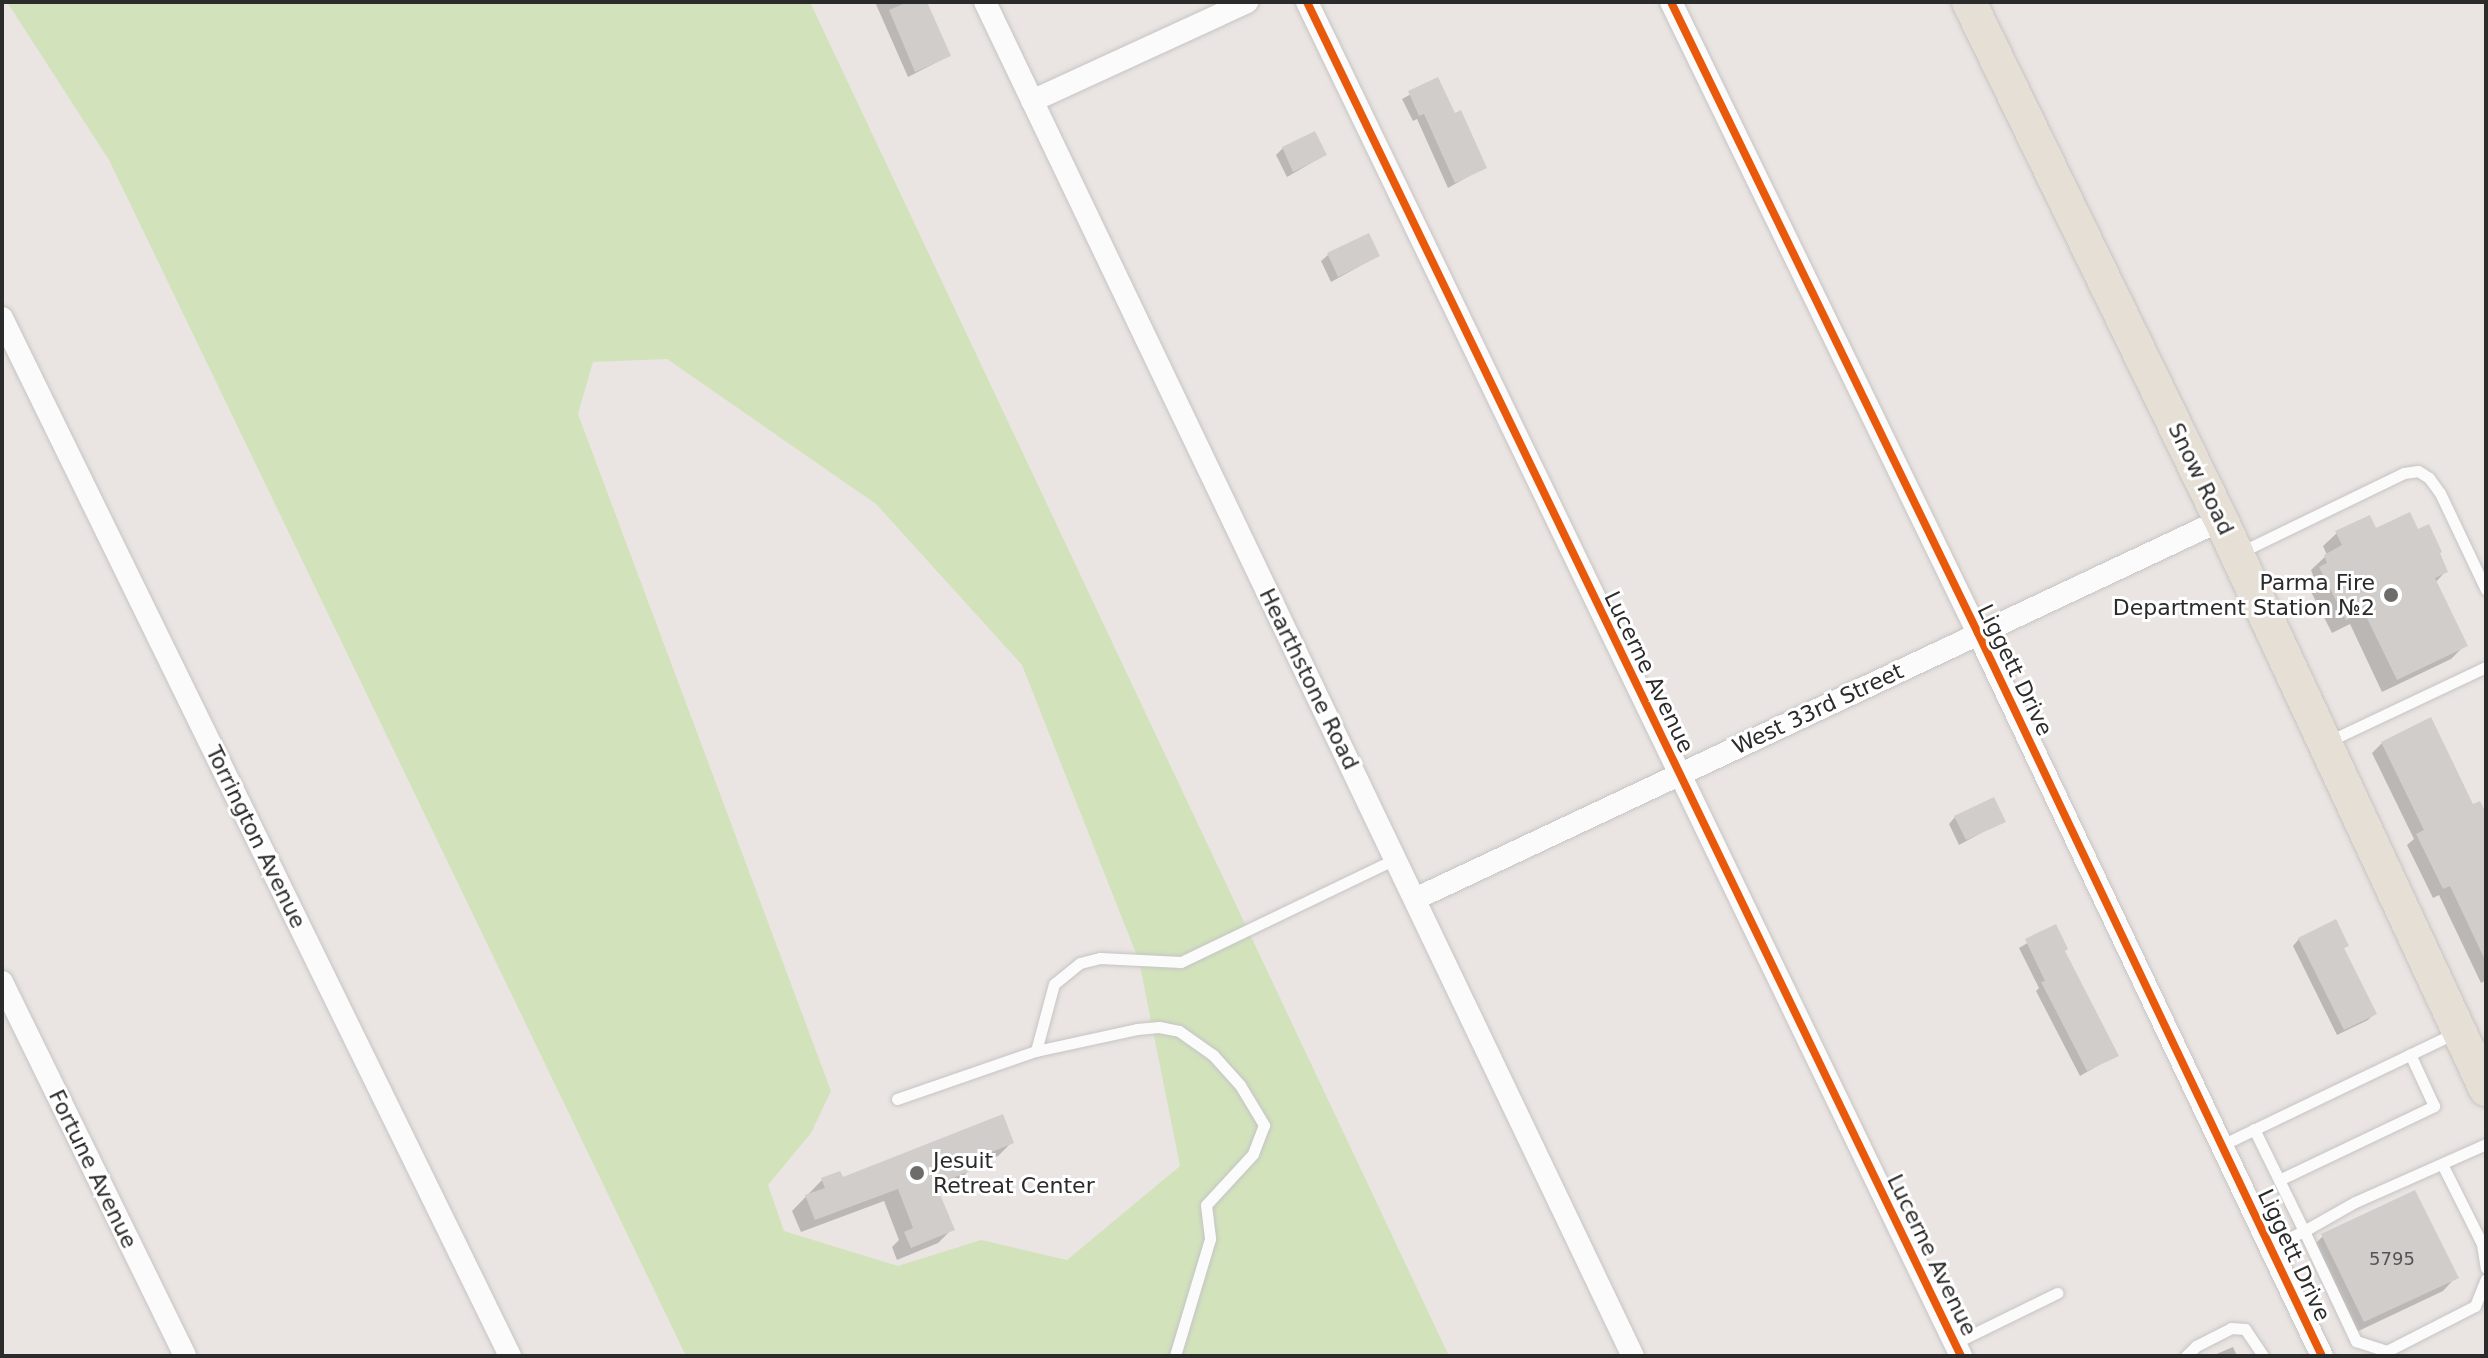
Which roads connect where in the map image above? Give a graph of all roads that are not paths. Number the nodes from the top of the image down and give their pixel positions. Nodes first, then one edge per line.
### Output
1 (985, 2) edge
2 (1247, 2) edge
3 (1307, 2) edge
4 (1671, 2) edge
5 (1969, 2) edge
6 (1032, 101) junction
7 (2, 318) edge
8 (2221, 520) junction
9 (2237, 554) junction
10 (2486, 590) edge
11 (1978, 633) junction
12 (2486, 667) edge
13 (2325, 743) junction
14 (1678, 775) junction
15 (1395, 859) junction
16 (1415, 899) junction
17 (2, 982) edge
18 (2459, 1031) junction
19 (1036, 1051) junction
20 (2410, 1054) junction
21 (2486, 1089) edge
22 (897, 1099) dead end
23 (2254, 1129) junction
24 (2486, 1144) edge
25 (2222, 1145) junction
26 (2443, 1166) junction
27 (2279, 1180) junction
28 (2304, 1231) junction
29 (2270, 1247) junction
30 (2486, 1268) edge
31 (2486, 1279) edge
32 (2057, 1293) dead end
33 (1958, 1349) edge
34 (2388, 1353) edge
35 (185, 1356) edge
36 (510, 1356) edge
37 (1175, 1356) edge
38 (1633, 1356) edge
39 (2186, 1356) edge
40 (2263, 1356) edge
41 (2322, 1356) edge

1 - 6 street, Hearthstone Road
2 - 6 street
3 - 14 street, Lucerne Avenue
4 - 11 street, Liggett Drive
5 - 8 main road, Snow Road
6 - 15 street, Hearthstone Road
7 - 36 street, Torrington Avenue
8 - 9 main road, Snow Road
8 - 11 street, West 33rd Street
9 - 10 lane
9 - 13 main road, Snow Road
11 - 14 street, West 33rd Street
11 - 25 street, Liggett Drive
12 - 13 lane
13 - 18 main road, Snow Road
14 - 16 street, West 33rd Street
14 - 33 street, Lucerne Avenue
15 - 16 street, Hearthstone Road
15 - 19 lane
16 - 38 street, Hearthstone Road
17 - 35 street, Fortune Avenue
18 - 20 lane
18 - 21 main road, Snow Road
19 - 22 lane
19 - 37 lane
20 - 23 lane
20 - 27 lane
23 - 25 lane
23 - 27 lane
24 - 26 lane
25 - 29 street, Liggett Drive
26 - 28 lane
26 - 30 lane
27 - 28 lane
28 - 29 lane
28 - 34 lane
29 - 41 street, Liggett Drive
31 - 34 lane
32 - 33 lane
39 - 40 lane

